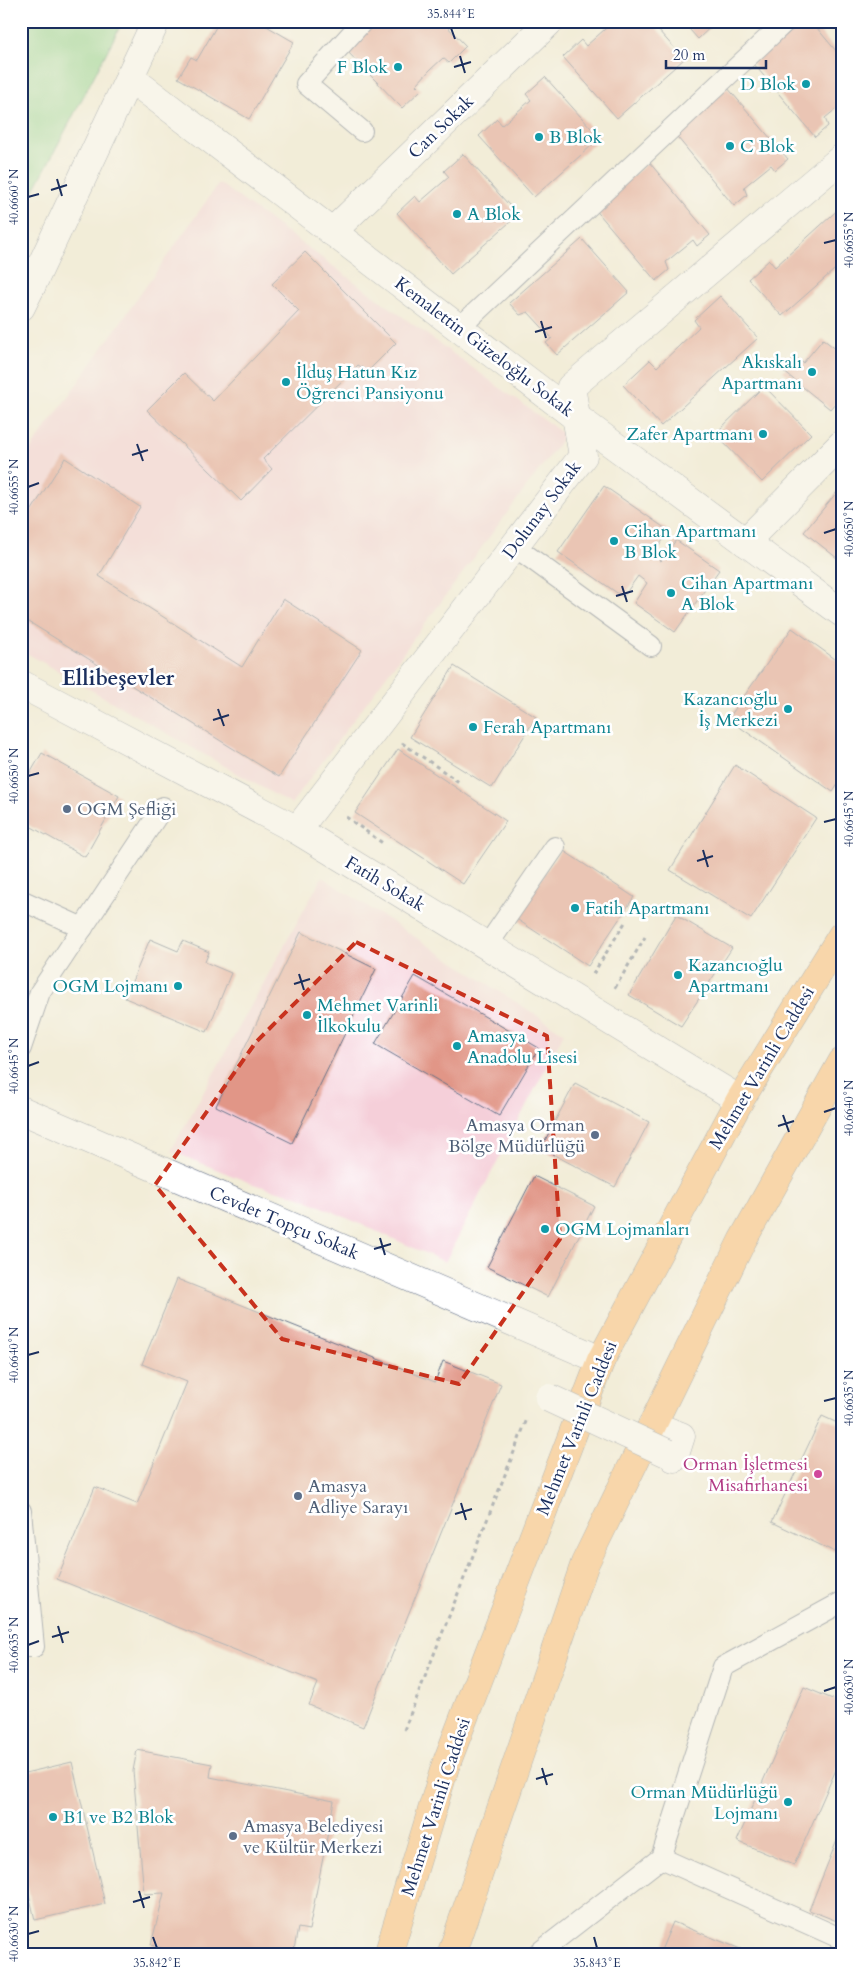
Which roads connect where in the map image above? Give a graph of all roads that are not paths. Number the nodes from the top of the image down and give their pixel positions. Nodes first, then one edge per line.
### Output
1 (156, 21) edge
2 (363, 21) edge
3 (550, 21) edge
4 (786, 21) edge
5 (129, 77) junction
6 (362, 130) dead end
7 (842, 158) edge
8 (332, 232) junction
9 (24, 293) edge
10 (459, 328) junction
11 (577, 418) junction
12 (842, 444) edge
13 (745, 542) junction
14 (514, 546) junction
15 (842, 613) edge
16 (652, 646) dead end
17 (21, 684) edge
18 (163, 807) dead end
19 (298, 830) junction
20 (555, 847) dead end
21 (21, 900) edge
22 (83, 928) junction
23 (842, 935) edge
24 (487, 946) junction
25 (21, 1048) edge
26 (842, 1062) edge
27 (740, 1100) junction
28 (21, 1110) edge
29 (601, 1360) junction
30 (549, 1398) dead end
31 (652, 1425) junction
32 (21, 1511) edge
33 (842, 1602) edge
34 (21, 1647) edge
35 (662, 1858) junction
36 (842, 1939) edge
37 (388, 1955) edge
38 (451, 1955) edge
39 (536, 1955) edge

1 - 5 street
2 - 6 lane
3 - 8 street, Can Sokak
4 - 10 lane
5 - 8 street, Kemalettin Güzeloğlu Sokak
5 - 9 street
7 - 11 street, Dolunay Sokak
8 - 10 street, Kemalettin Güzeloğlu Sokak
10 - 11 street, Kemalettin Güzeloğlu Sokak
11 - 13 street, Kemalettin Güzeloğlu Sokak
11 - 14 street, Dolunay Sokak
12 - 13 street
13 - 15 street, Kemalettin Güzeloğlu Sokak
14 - 16 lane
14 - 19 street, Dolunay Sokak
17 - 19 street, Fatih Sokak
18 - 22 lane
19 - 24 street, Fatih Sokak
20 - 24 lane
21 - 22 lane
22 - 25 lane
23 - 27 main road, Mehmet Varinli Caddesi
24 - 27 street, Fatih Sokak
26 - 31 main road
27 - 29 main road, Mehmet Varinli Caddesi
28 - 29 street, Cevdet Topçu Sokak
29 - 37 main road, Mehmet Varinli Caddesi
30 - 31 street, bridge
31 - 38 main road
32 - 34 lane
33 - 35 lane
35 - 36 lane
35 - 39 lane

